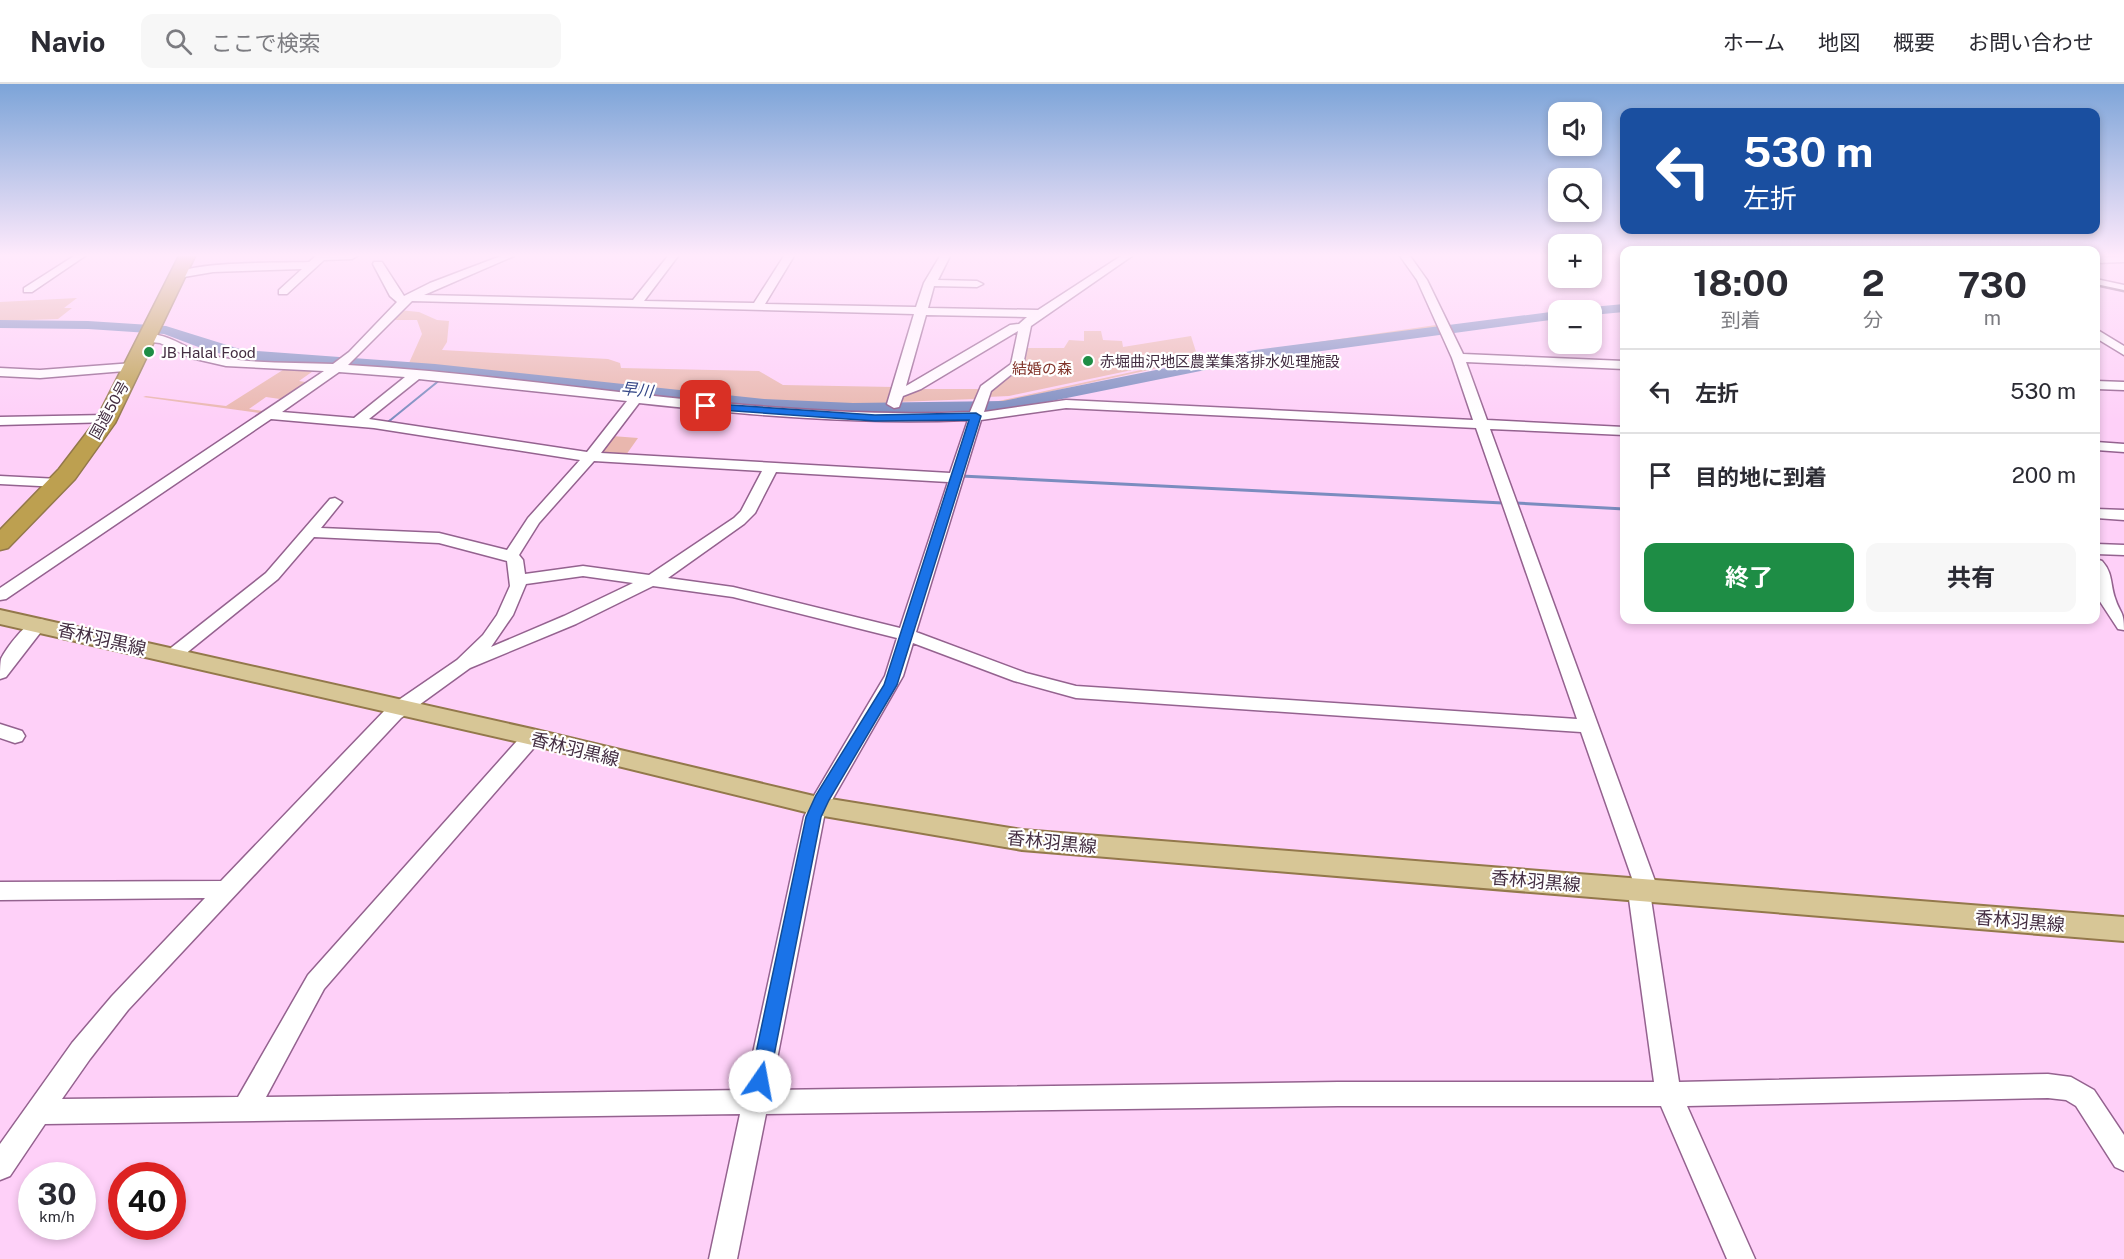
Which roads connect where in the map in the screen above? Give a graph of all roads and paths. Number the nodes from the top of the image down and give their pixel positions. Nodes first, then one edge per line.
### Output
1 (160, 311) edge
2 (395, 311) edge
3 (915, 311) edge
4 (922, 311) junction
5 (1045, 311) edge
6 (1437, 311) edge
7 (1040, 314) junction
8 (1023, 327) junction
9 (149, 333) junction
10 (2100, 336) edge
11 (2124, 351) edge
12 (1458, 358) junction
13 (1620, 365) edge
14 (133, 367) junction
15 (337, 368) junction
16 (0, 372) edge
17 (417, 374) junction
18 (2100, 385) edge
19 (2124, 386) edge
20 (636, 398) junction
21 (978, 411) junction
22 (269, 415) junction
23 (107, 419) junction
24 (0, 421) edge
25 (357, 423) junction
26 (1482, 425) junction
27 (1620, 431) edge
28 (2100, 446) edge
29 (2124, 448) edge
30 (591, 456) junction
31 (771, 467) junction
32 (956, 478) junction
33 (0, 480) edge
34 (59, 483) junction
35 (335, 502) dead end
36 (2100, 514) edge
37 (2124, 515) edge
38 (309, 532) junction
39 (0, 543) edge
40 (2100, 549) edge
41 (2124, 550) edge
42 (511, 556) junction
43 (2100, 568) edge
44 (518, 580) junction
45 (652, 580) junction
46 (0, 595) edge
47 (0, 617) edge
48 (38, 624) junction
49 (2124, 625) edge
50 (907, 635) junction
51 (173, 655) junction
52 (463, 664) junction
53 (0, 673) edge
54 (400, 707) junction
55 (1589, 726) junction
56 (532, 737) junction
57 (818, 806) junction
58 (1644, 890) junction
59 (0, 891) edge
60 (225, 891) junction
61 (2124, 929) edge
62 (1668, 1093) junction
63 (755, 1103) junction
64 (245, 1109) junction
65 (38, 1112) junction
66 (2124, 1158) edge
67 (3, 1159) edge
68 (723, 1259) edge
69 (1741, 1259) edge

1 - 9 highway, 国道50号
2 - 15 street
3 - 4 street
4 - 7 street
4 - 8 street
5 - 7 street
6 - 12 street
7 - 8 street
8 - 21 street
9 - 14 highway, 国道50号
9 - 15 street
10 - 11 street
12 - 13 street
12 - 26 street
14 - 16 street
14 - 23 highway, 国道50号
15 - 17 street
15 - 22 street
17 - 20 street
17 - 25 street
18 - 19 street
20 - 21 street
20 - 30 street
21 - 26 street
21 - 32 street
22 - 25 street
22 - 46 street
23 - 24 street
23 - 34 highway, 国道50号
25 - 30 street
26 - 27 street
26 - 55 street
28 - 29 street
30 - 31 street
30 - 42 street
31 - 32 street
31 - 45 street
32 - 50 street
33 - 34 street
34 - 39 highway, 国道50号
35 - 38 street
36 - 37 street
38 - 42 street
38 - 51 street
40 - 41 street
42 - 44 street
43 - 49 street
44 - 45 street
44 - 52 street
45 - 50 street
45 - 52 street
47 - 48 main road, 香林羽黒線
48 - 51 main road, 香林羽黒線
48 - 53 street
50 - 55 street
50 - 57 street
51 - 54 main road, 香林羽黒線
52 - 54 street
54 - 56 main road, 香林羽黒線
54 - 60 street
55 - 58 street
56 - 57 main road, 香林羽黒線
56 - 64 street
57 - 58 main road, 香林羽黒線
57 - 63 street
58 - 61 main road, 香林羽黒線
58 - 62 street
59 - 60 street
60 - 65 street
62 - 63 street
62 - 66 street
62 - 69 street
63 - 64 street
63 - 68 street
64 - 65 street
65 - 67 street

